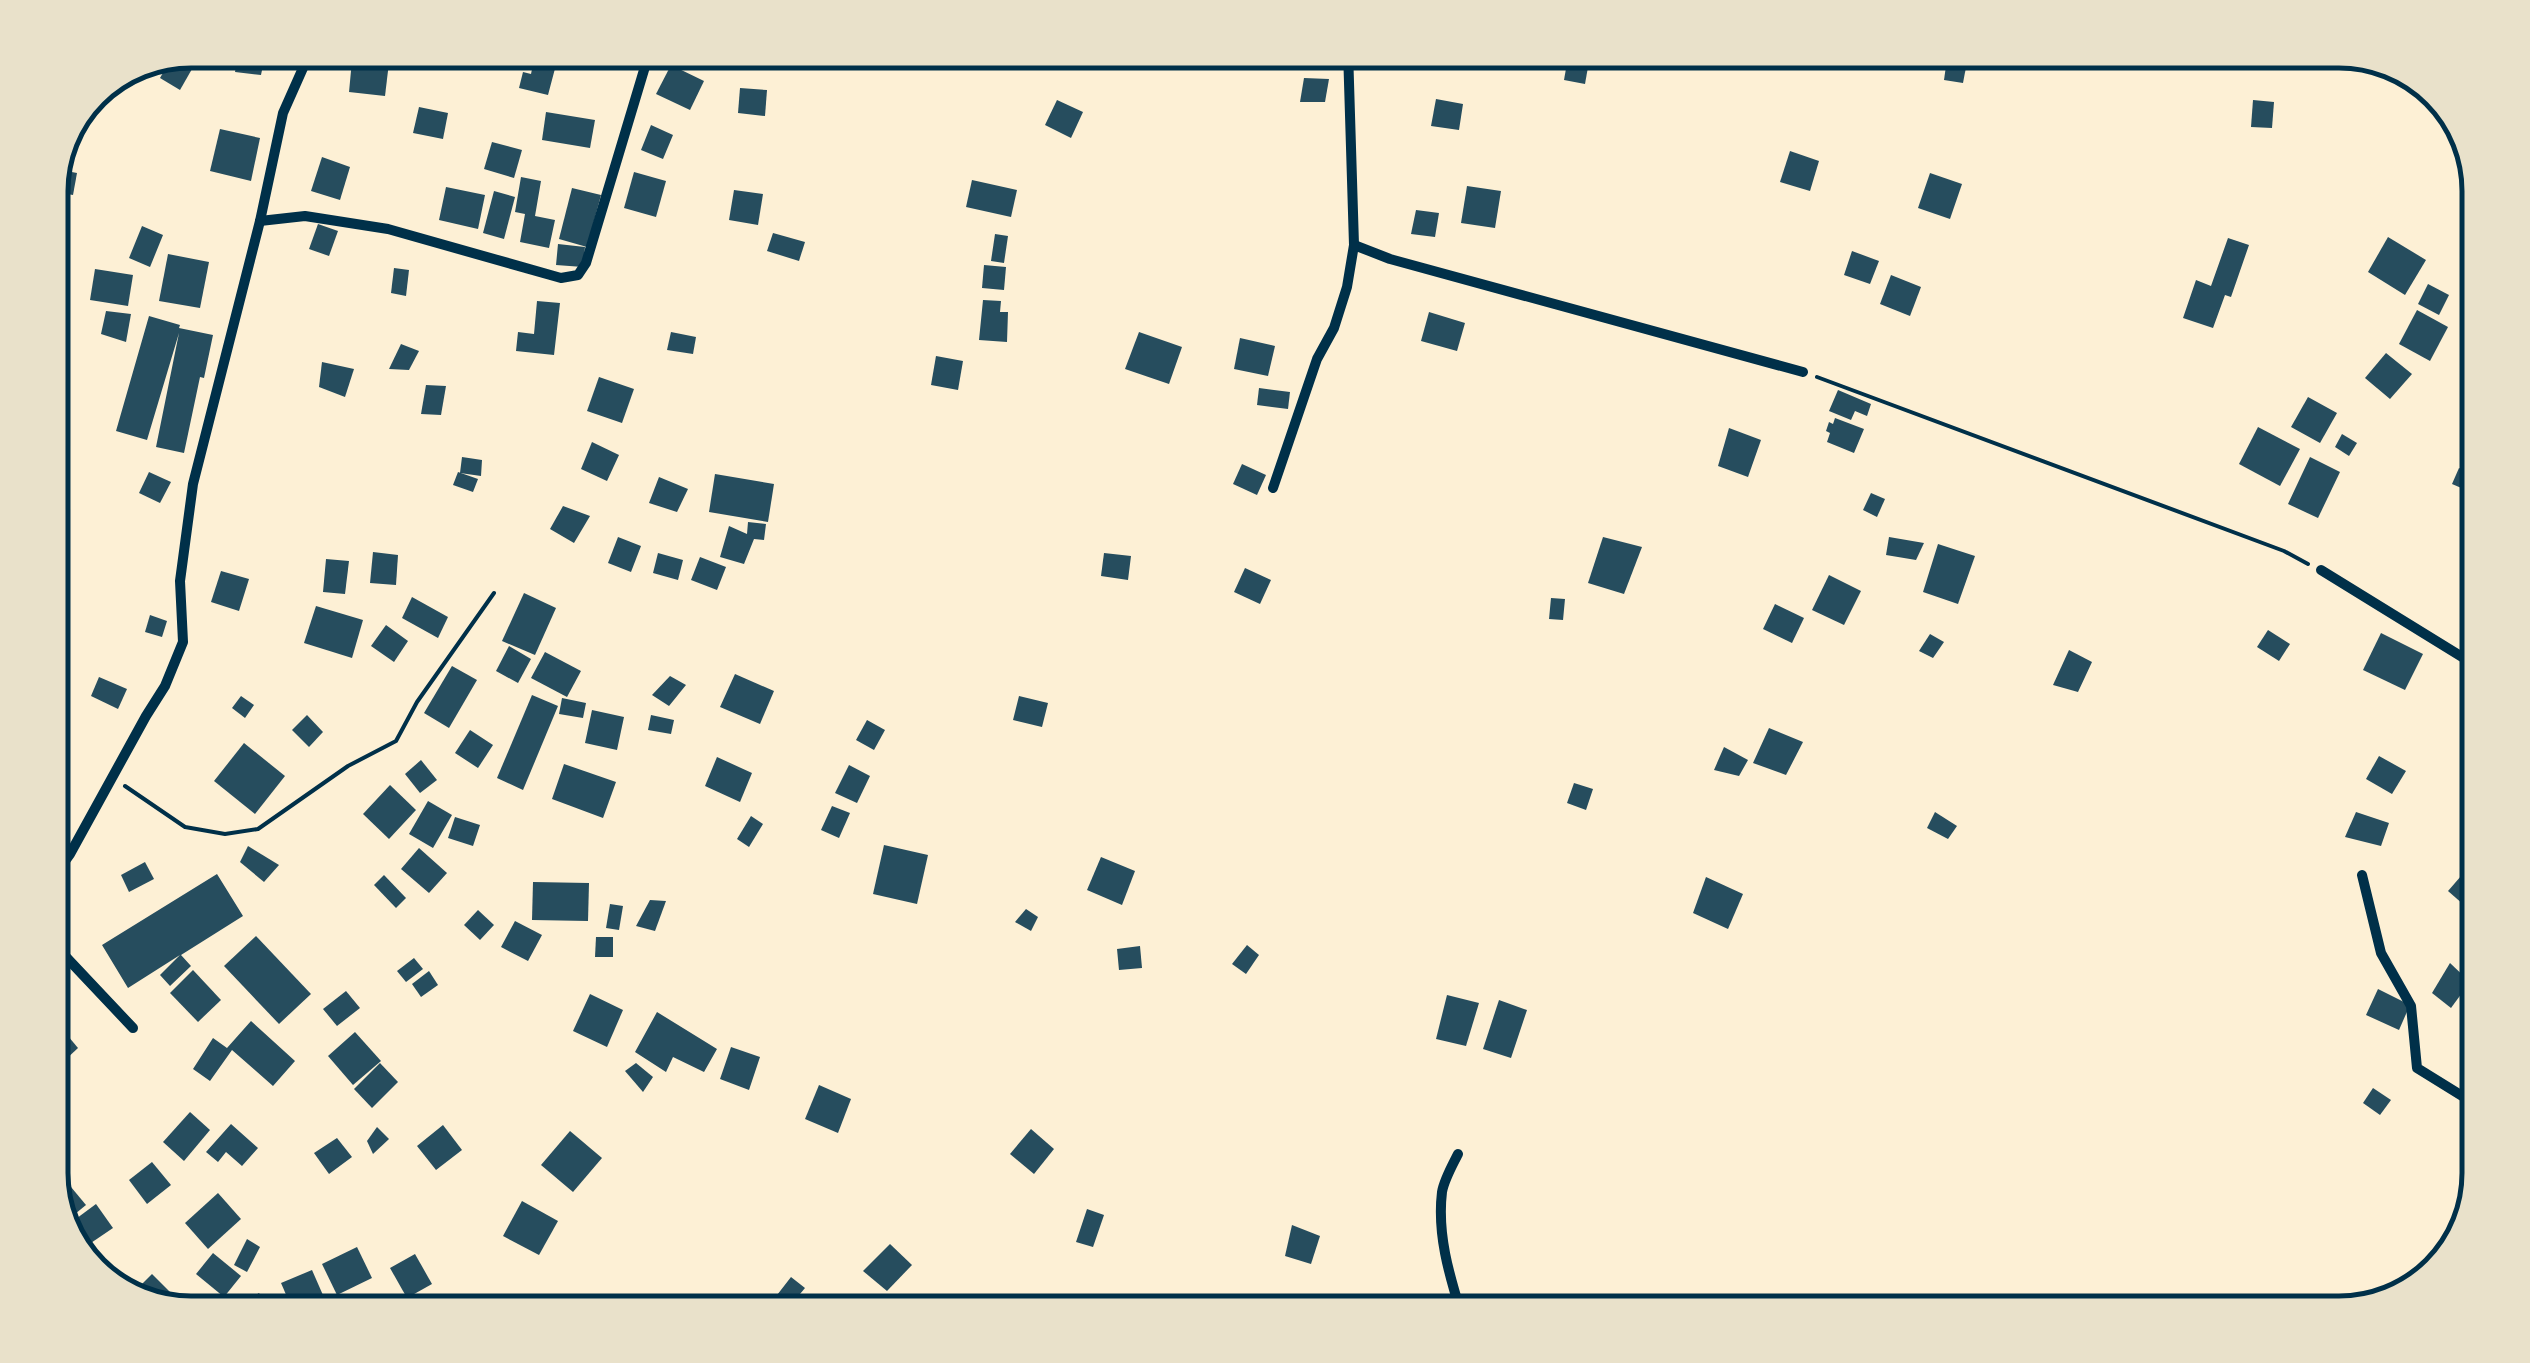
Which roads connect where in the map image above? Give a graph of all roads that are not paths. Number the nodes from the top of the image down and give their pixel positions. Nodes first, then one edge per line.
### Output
1 (303, 68) edge
2 (645, 68) edge
3 (1349, 68) edge
4 (260, 221) junction
5 (1354, 244) junction
6 (1803, 372) road end
7 (1273, 488) dead end
8 (2321, 570) road end
9 (2462, 657) edge
10 (68, 857) edge
11 (2362, 874) dead end
12 (68, 959) edge
13 (133, 1028) dead end
14 (2462, 1096) edge
15 (1458, 1154) dead end
16 (1456, 1296) edge

1 - 4 street
2 - 4 street
3 - 5 street
4 - 10 street
5 - 6 street
5 - 7 street
8 - 9 street
11 - 14 street
12 - 13 street
15 - 16 street

